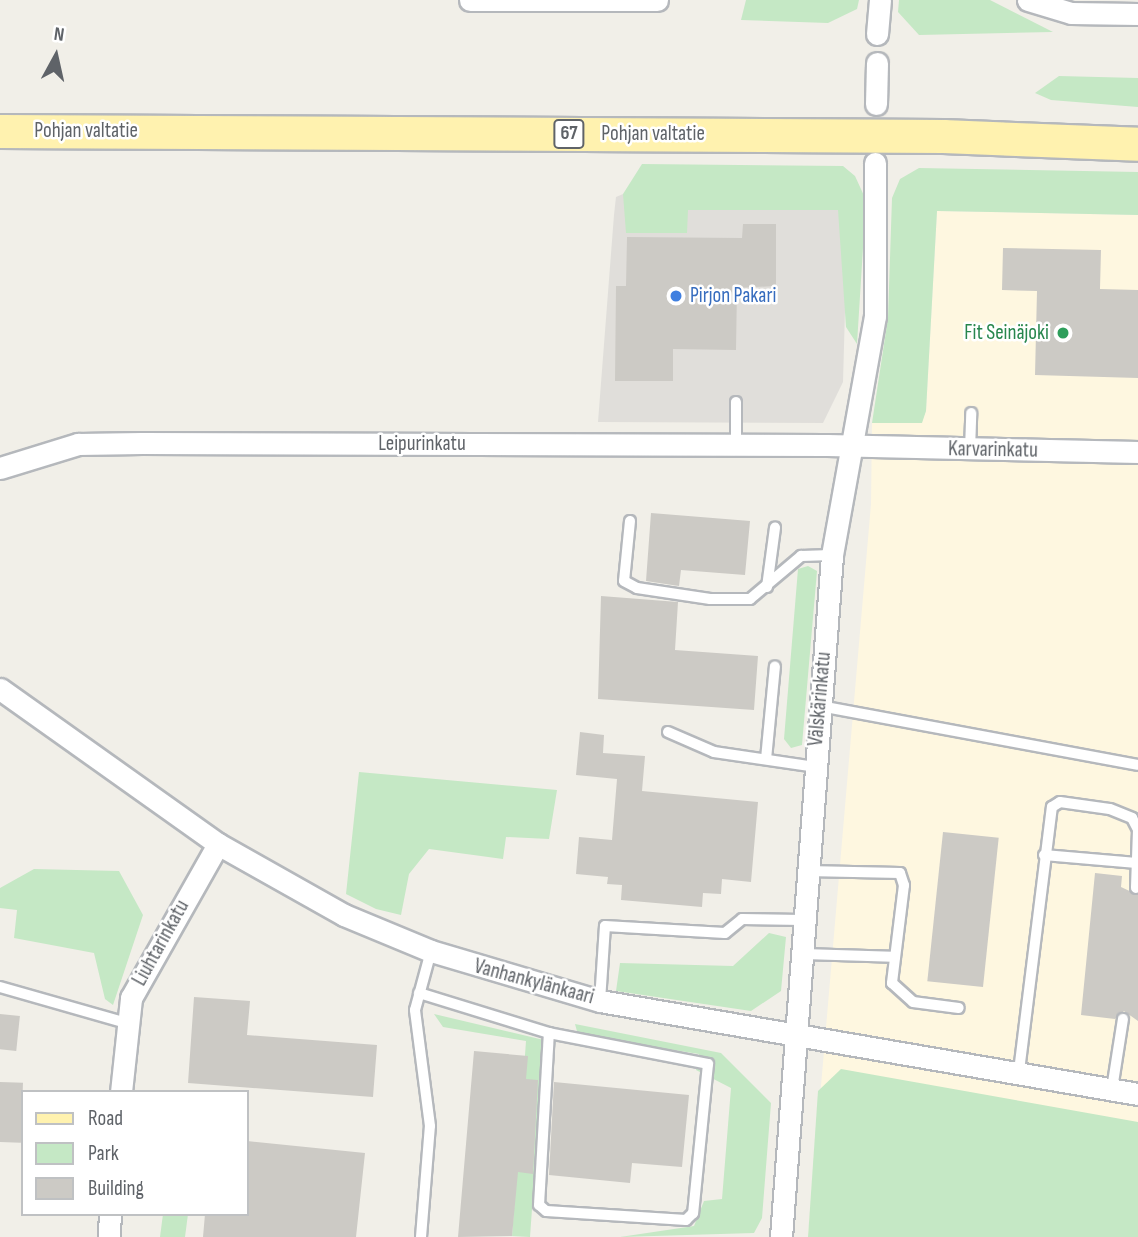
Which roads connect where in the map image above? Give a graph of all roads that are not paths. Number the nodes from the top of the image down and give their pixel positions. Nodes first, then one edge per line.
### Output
1 (470, 0) edge
2 (657, 0) edge
3 (880, 0) edge
4 (1028, 0) edge
5 (1138, 14) edge
6 (877, 34) dead end
7 (877, 63) dead end
8 (876, 104) dead end
9 (0, 131) edge
10 (1138, 144) edge
11 (875, 163) dead end
12 (736, 402) dead end
13 (971, 413) dead end
14 (736, 444) junction
15 (849, 446) junction
16 (970, 450) junction
17 (1138, 452) edge
18 (0, 468) edge
19 (630, 521) dead end
20 (775, 528) dead end
21 (832, 555) junction
22 (767, 588) junction
23 (775, 666) dead end
24 (0, 689) edge
25 (820, 706) junction
26 (668, 732) dead end
27 (766, 760) junction
28 (1138, 765) edge
29 (815, 767) junction
30 (218, 844) junction
31 (1044, 855) junction
32 (1137, 863) edge
33 (807, 871) junction
34 (1136, 888) dead end
35 (802, 920) junction
36 (431, 951) junction
37 (801, 954) junction
38 (895, 957) junction
39 (0, 987) edge
40 (419, 993) junction
41 (600, 1000) junction
42 (959, 1008) dead end
43 (1123, 1019) dead end
44 (126, 1023) junction
45 (549, 1033) junction
46 (797, 1036) junction
47 (1019, 1072) junction
48 (1112, 1089) junction
49 (121, 1090) edge
50 (1138, 1094) edge
51 (110, 1216) edge
52 (109, 1237) edge
53 (421, 1237) edge
54 (781, 1237) edge

1 - 2 street
3 - 6 street
4 - 5 street
7 - 8 street
9 - 10 main road, Pohjan valtatie / 67
11 - 15 street, Välskärinkatu
12 - 14 lane
13 - 16 lane
14 - 15 street, Leipurinkatu
14 - 18 street, Leipurinkatu
15 - 16 street, Karvarinkatu
15 - 21 street, Välskärinkatu
16 - 17 street, Karvarinkatu
19 - 22 lane
20 - 22 lane
21 - 22 lane
21 - 25 street, Välskärinkatu
23 - 27 lane
24 - 30 street, Vanhankylänkaari
25 - 28 lane
25 - 29 street, Välskärinkatu
26 - 27 lane
27 - 29 lane
29 - 33 street, Välskärinkatu
30 - 36 street, Vanhankylänkaari
30 - 44 street, Liuhtarinkatu
31 - 32 lane
31 - 32 lane
31 - 47 lane
32 - 34 lane
33 - 35 street, Välskärinkatu
33 - 38 lane
35 - 37 street, Välskärinkatu
35 - 41 lane
36 - 40 lane
36 - 41 street, Vanhankylänkaari
37 - 38 lane
37 - 46 street, Välskärinkatu
38 - 42 lane
39 - 44 lane
40 - 45 lane
40 - 53 lane
41 - 46 street, Vanhankylänkaari
43 - 48 lane
44 - 49 street, Liuhtarinkatu
45 - 45 lane
46 - 47 street, Vanhankylänkaari
46 - 54 street, Välskärinkatu
47 - 48 street, Vanhankylänkaari
48 - 50 street, Vanhankylänkaari
51 - 52 street

